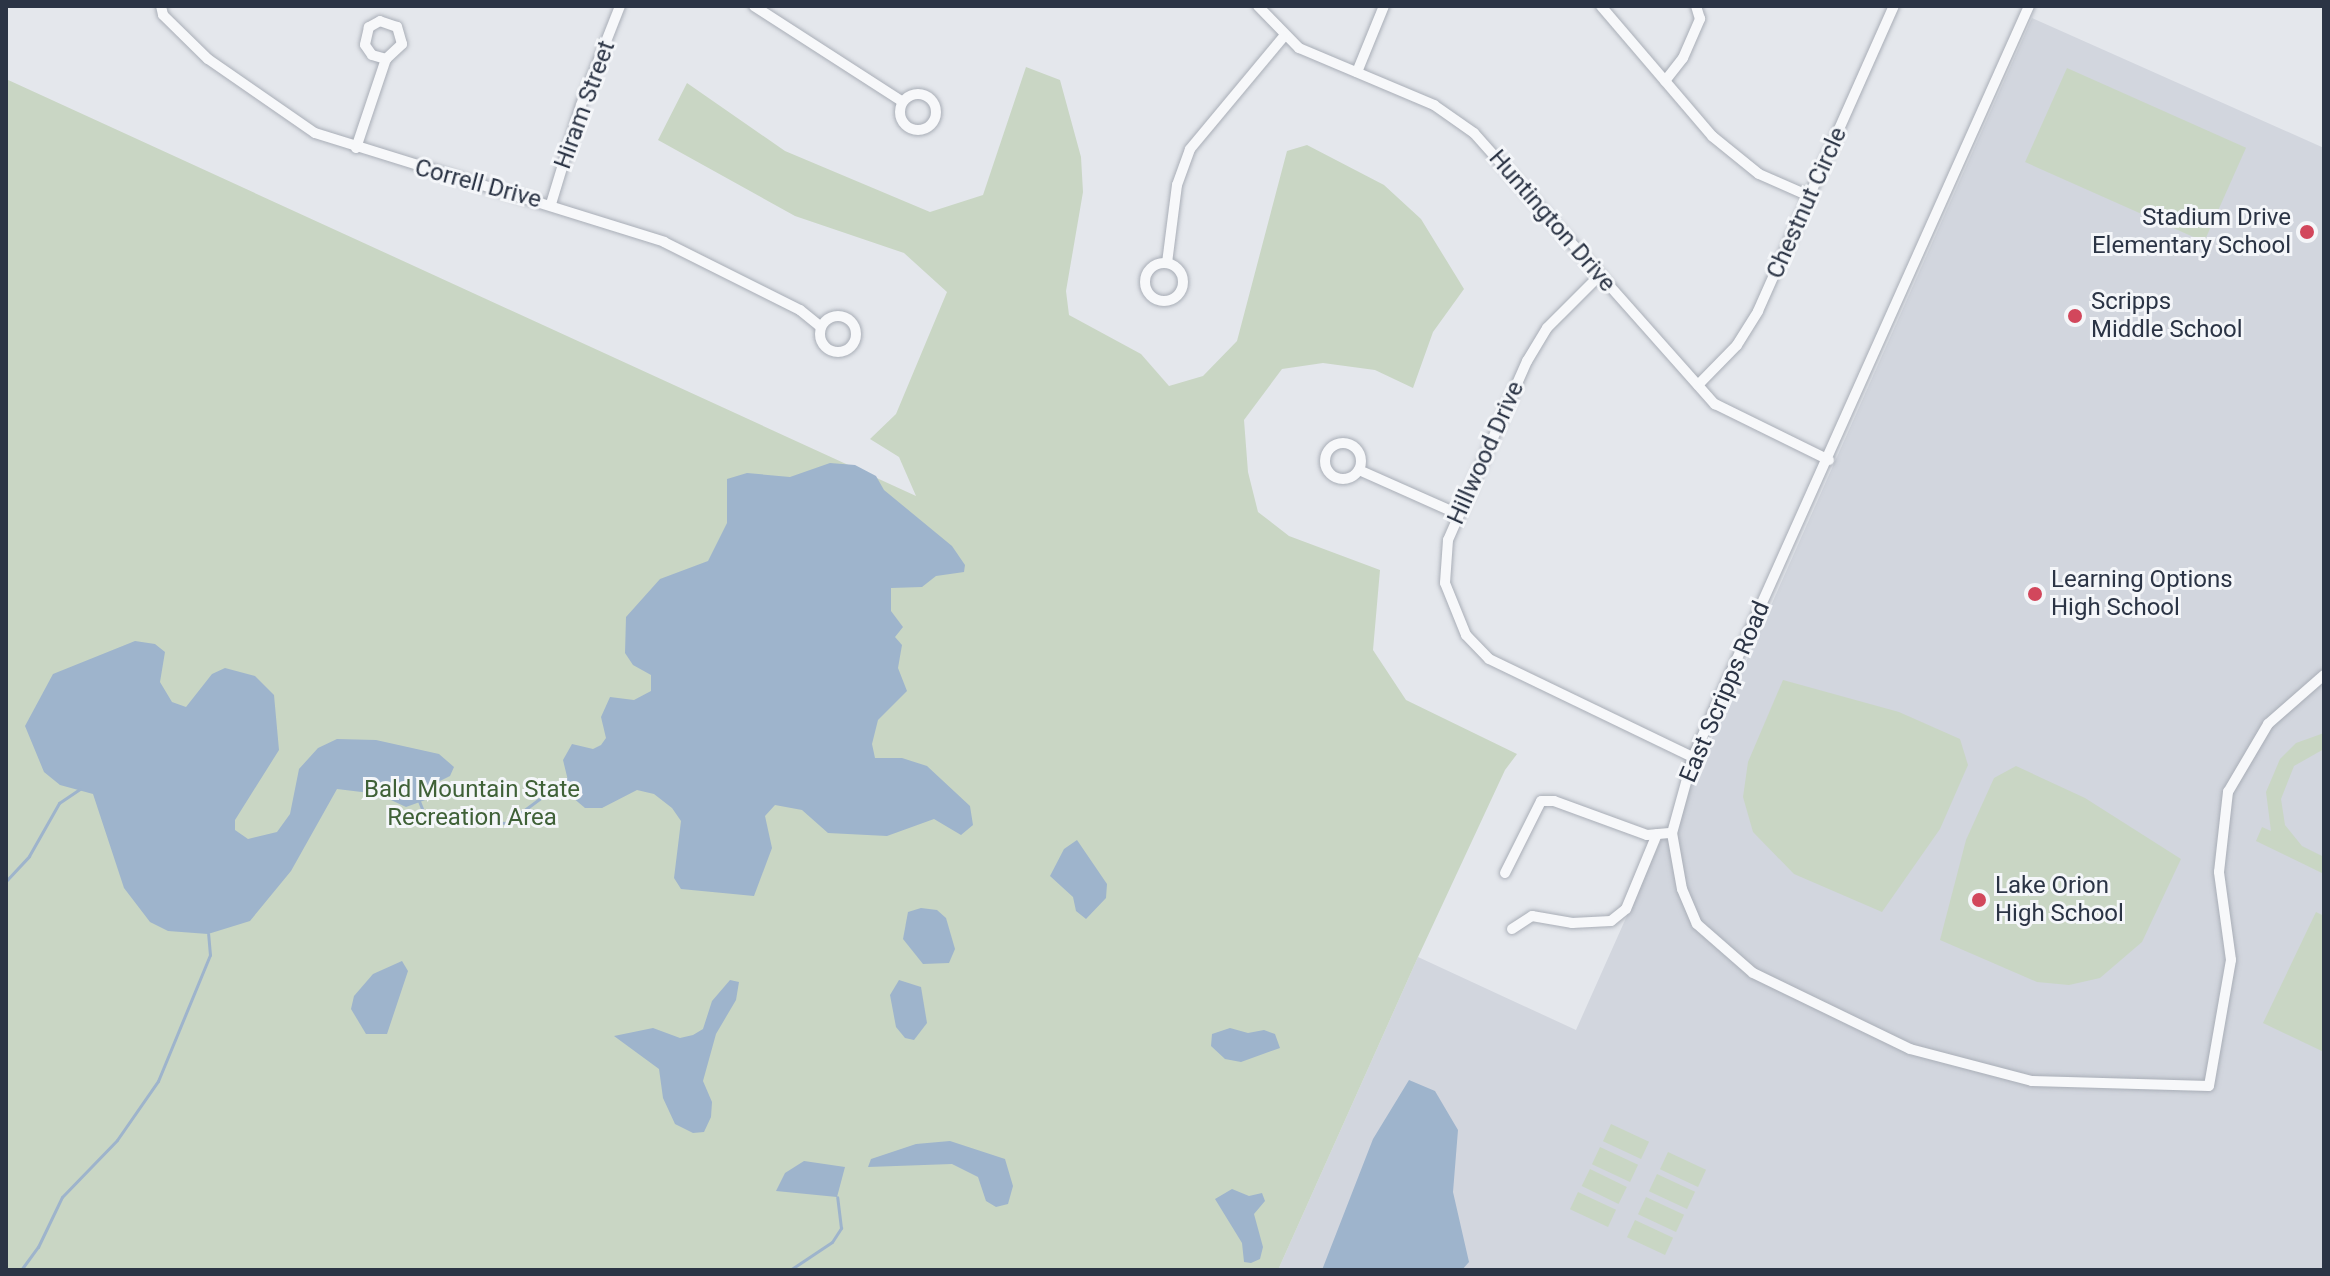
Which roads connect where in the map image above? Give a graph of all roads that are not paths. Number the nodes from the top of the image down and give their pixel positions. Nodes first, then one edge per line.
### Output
1 (161, 6) edge
2 (620, 6) edge
3 (754, 6) edge
4 (1258, 6) edge
5 (1384, 6) edge
6 (1601, 6) edge
7 (1696, 6) edge
8 (1894, 6) edge
9 (2029, 6) edge
10 (1284, 36) junction
11 (386, 59) dead end
12 (1357, 72) junction
13 (1665, 81) junction
14 (903, 102) dead end
15 (356, 148) junction
16 (1809, 196) junction
17 (551, 204) junction
18 (1167, 263) dead end
19 (1600, 275) junction
20 (821, 327) dead end
21 (1698, 385) junction
22 (1829, 460) junction
23 (1359, 470) dead end
24 (1458, 514) junction
25 (2324, 675) edge
26 (1693, 757) junction
27 (1672, 833) junction
28 (1657, 834) junction
29 (1505, 873) dead end
30 (1512, 929) dead end

1 - 15 street, Correll Drive
2 - 17 street, Hiram Street
3 - 14 street
4 - 10 street, Huntington Drive
5 - 12 street
6 - 13 street
7 - 13 street
8 - 16 street, Chestnut Circle
9 - 22 street, East Scripps Road
10 - 12 street, Huntington Drive
10 - 18 street
11 - 15 street
12 - 19 street, Huntington Drive
13 - 16 street
15 - 17 street, Correll Drive
16 - 21 street, Chestnut Circle
17 - 20 street, Correll Drive
19 - 21 street, Huntington Drive
19 - 24 street, Hillwood Drive
21 - 22 street, Huntington Drive
22 - 26 street, East Scripps Road
23 - 24 street
24 - 26 street, Hillwood Drive
25 - 27 street, East Scripps Road
26 - 27 street, East Scripps Road
27 - 28 street
28 - 29 street
28 - 30 street

